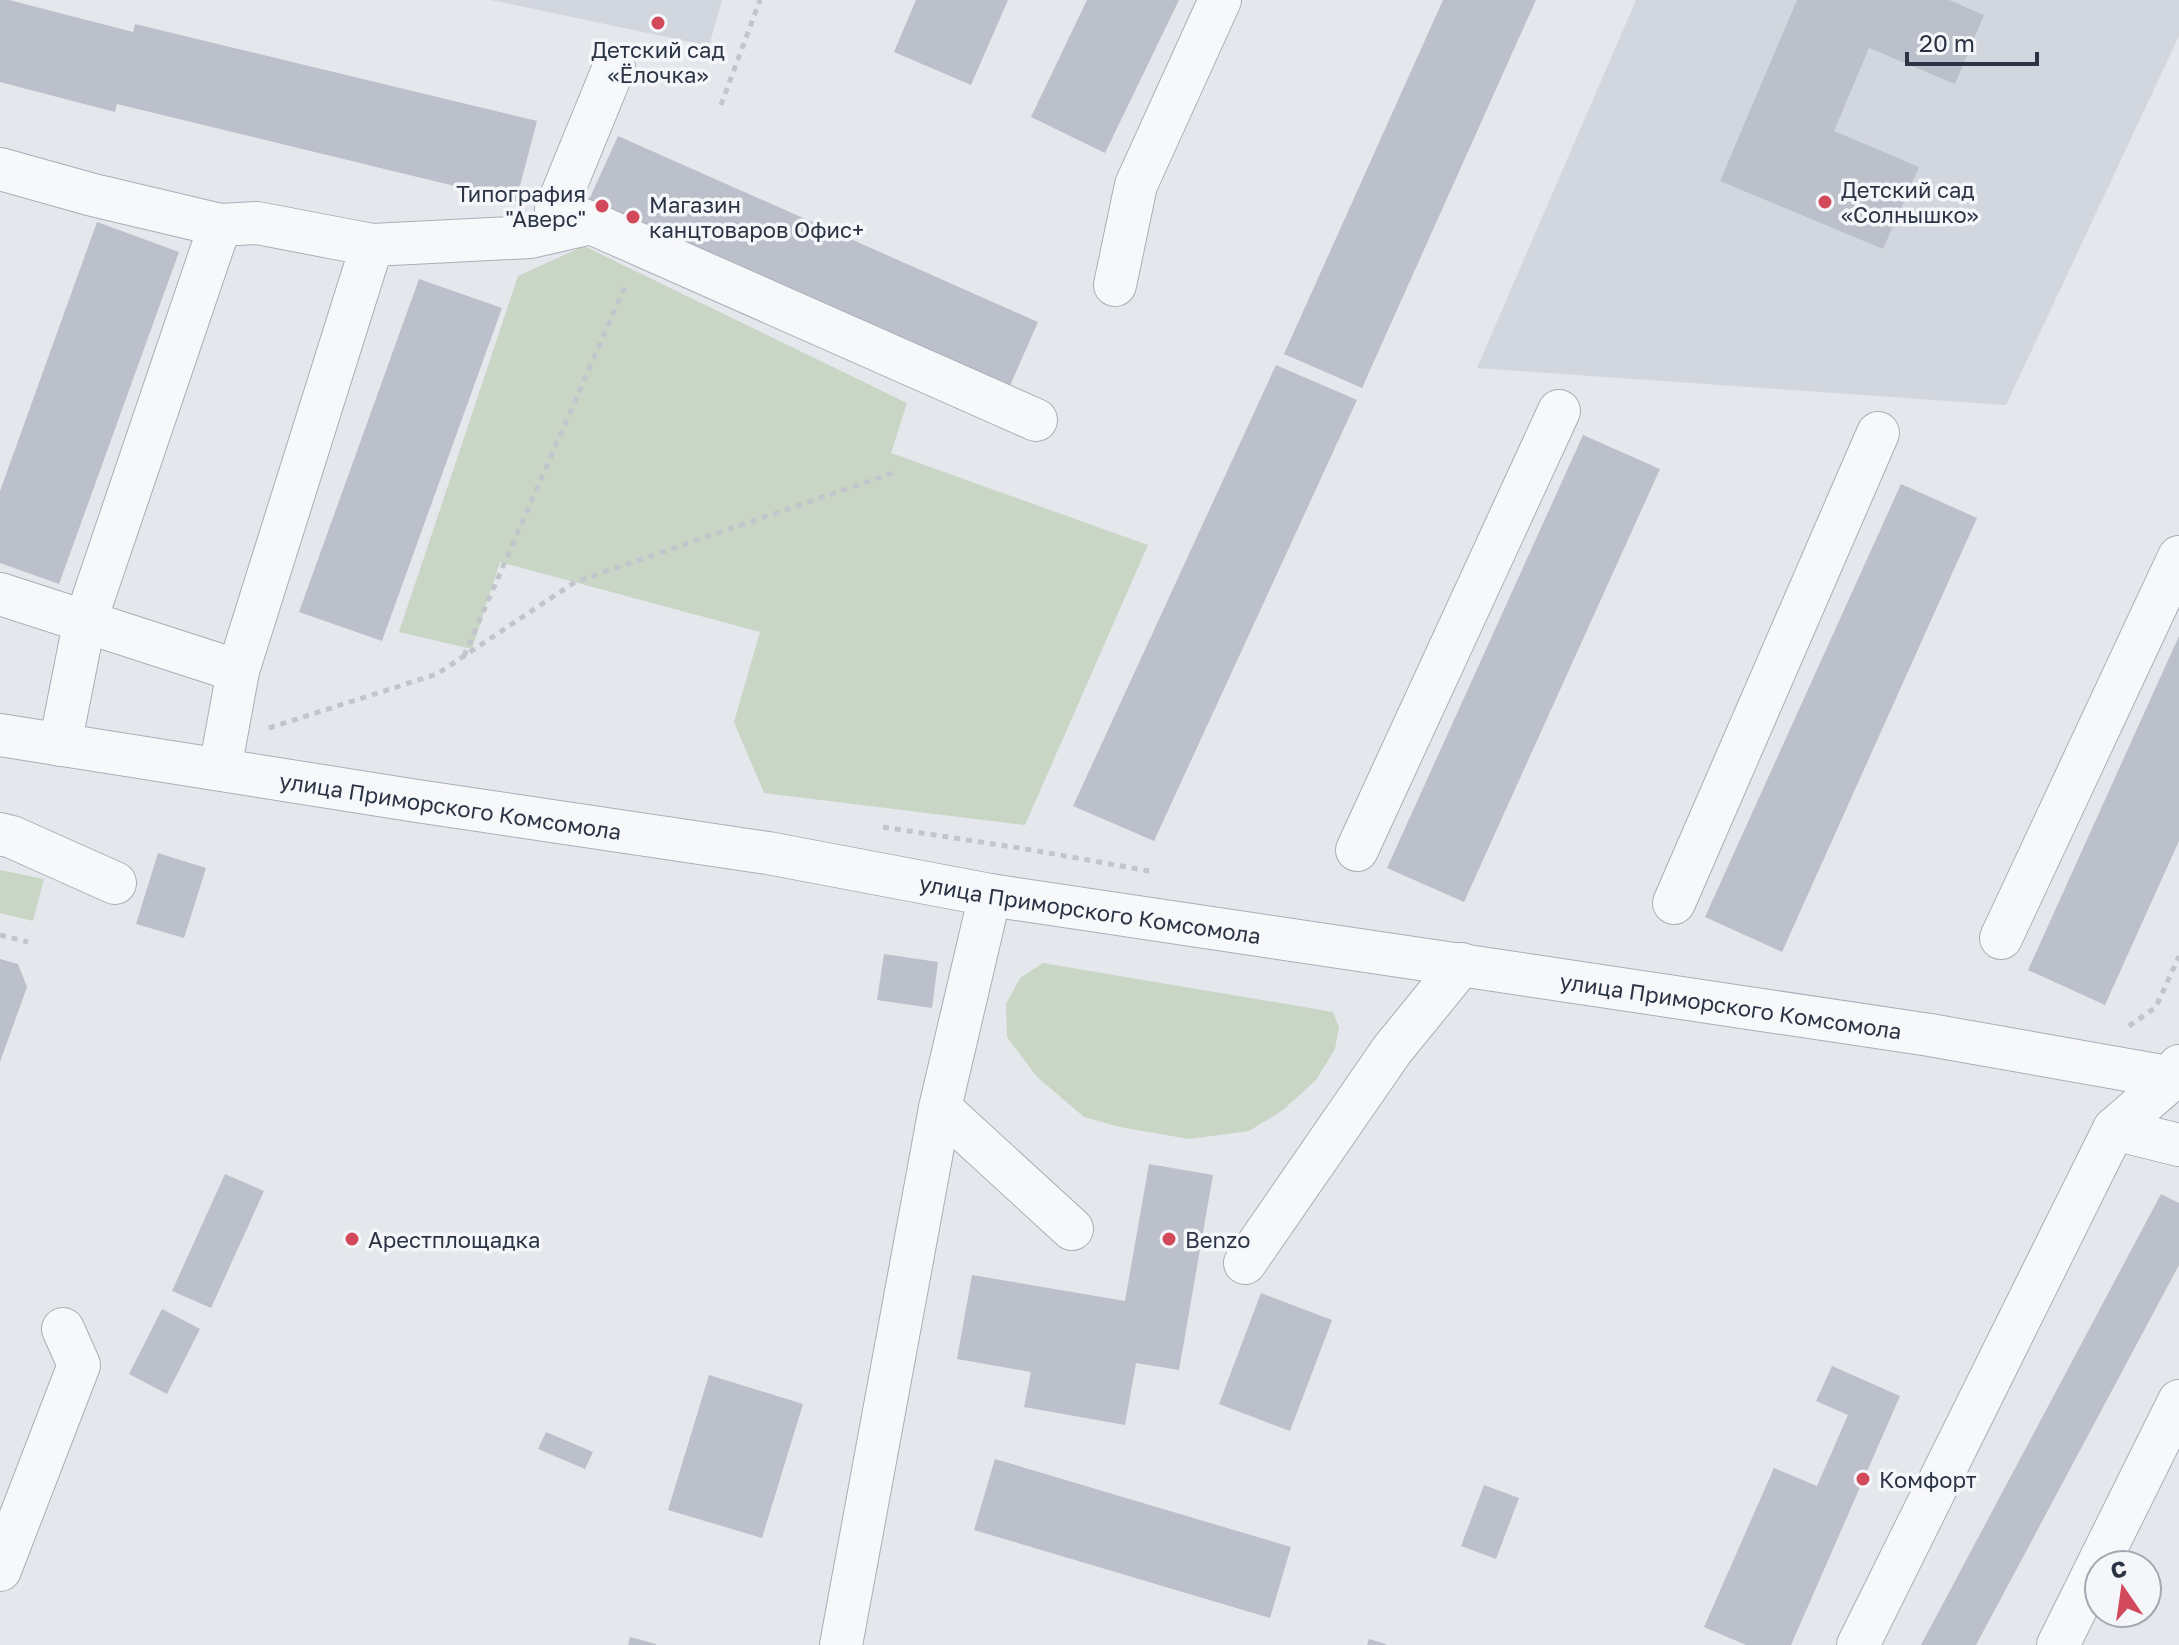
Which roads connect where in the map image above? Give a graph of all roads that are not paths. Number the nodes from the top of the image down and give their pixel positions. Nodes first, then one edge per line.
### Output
1 (1220, 0) edge
2 (614, 67) dead end
3 (0, 169) edge
4 (591, 223) junction
5 (220, 225) junction
6 (372, 245) junction
7 (1115, 285) dead end
8 (1559, 411) dead end
9 (1036, 420) dead end
10 (1878, 433) dead end
11 (2179, 557) edge
12 (0, 594) edge
13 (86, 621) junction
14 (238, 671) junction
15 (0, 735) edge
16 (60, 745) junction
17 (220, 769) junction
18 (0, 834) edge
19 (1357, 850) dead end
20 (115, 883) dead end
21 (990, 895) junction
22 (1674, 903) dead end
23 (2001, 938) dead end
24 (1462, 964) junction
25 (2177, 1074) edge
26 (940, 1108) junction
27 (2114, 1129) junction
28 (2179, 1145) edge
29 (1072, 1229) dead end
30 (1245, 1263) dead end
31 (63, 1329) dead end
32 (2179, 1401) edge
33 (0, 1570) edge
34 (841, 1645) edge
35 (1858, 1645) edge
36 (2058, 1645) edge

1 - 7 street
2 - 4 street
3 - 5 street
4 - 6 street
4 - 9 street
5 - 6 street
5 - 13 street
6 - 14 street
8 - 19 street
10 - 22 street
11 - 23 street
12 - 13 street
13 - 14 street
13 - 16 street
14 - 17 street
15 - 16 street, улица Приморского Комсомола
16 - 17 street, улица Приморского Комсомола
17 - 21 street, улица Приморского Комсомола
18 - 20 street
21 - 24 street, улица Приморского Комсомола
21 - 26 street
24 - 25 street, улица Приморского Комсомола
24 - 30 street
25 - 27 street
26 - 29 street
26 - 34 street
27 - 28 street
27 - 35 street
31 - 33 street
32 - 36 street

